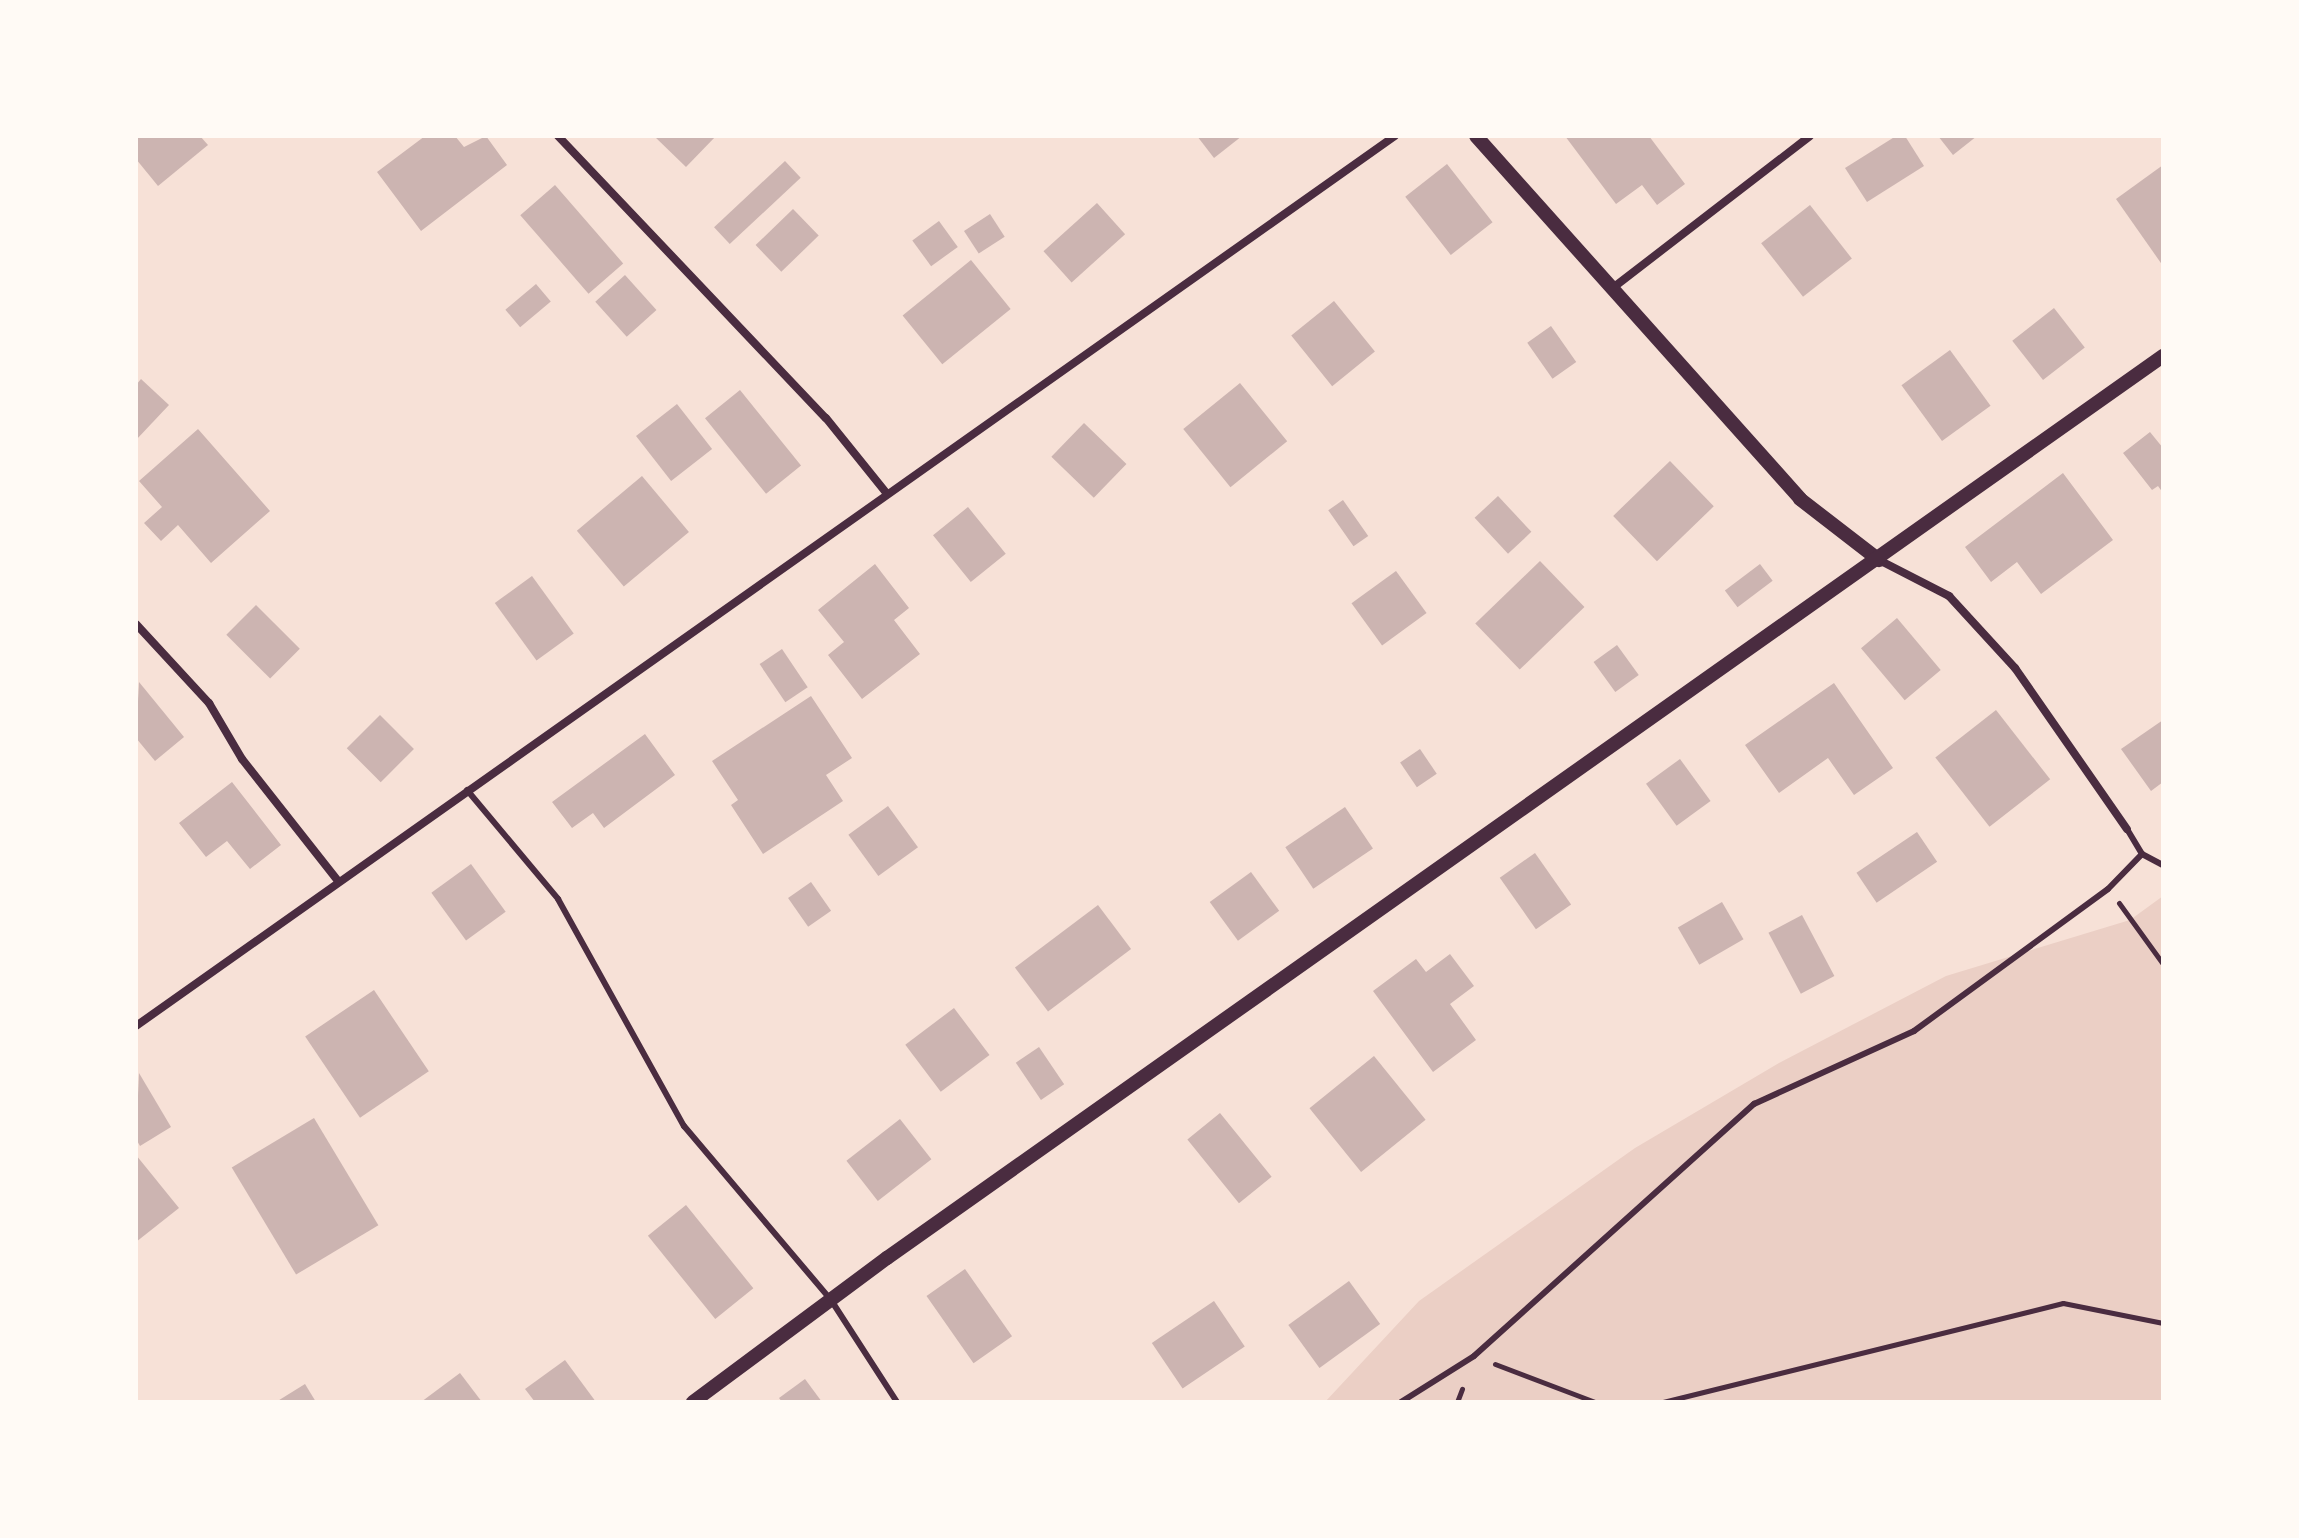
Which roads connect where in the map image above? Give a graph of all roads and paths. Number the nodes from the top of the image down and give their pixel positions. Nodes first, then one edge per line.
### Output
1 (558, 136) edge
2 (1395, 136) edge
3 (1476, 136) edge
4 (1810, 136) edge
5 (1614, 287) junction
6 (2163, 356) edge
7 (887, 494) junction
8 (1879, 560) junction
9 (136, 624) edge
10 (467, 790) junction
11 (2127, 829) joint
12 (2142, 854) junction
13 (2163, 865) edge
14 (338, 881) junction
15 (2108, 889) junction
16 (2163, 964) edge
17 (136, 1026) edge
18 (831, 1300) junction
19 (2163, 1323) edge
20 (1474, 1356) junction
21 (693, 1402) edge
22 (897, 1402) edge
23 (1401, 1402) edge
24 (1457, 1402) edge
25 (1595, 1402) edge
26 (1663, 1402) edge

1 - 7 street
2 - 7 street
3 - 5 street
4 - 5 street
5 - 8 street
6 - 8 street
7 - 10 street
8 - 11 street
8 - 18 street
9 - 14 street
10 - 14 street
10 - 18 lane
11 - 12 lane
12 - 13 lane
12 - 15 lane
14 - 17 street
15 - 16 path
15 - 20 lane
18 - 21 street
18 - 22 lane
19 - 26 path
20 - 23 lane
20 - 24 path
20 - 25 path

